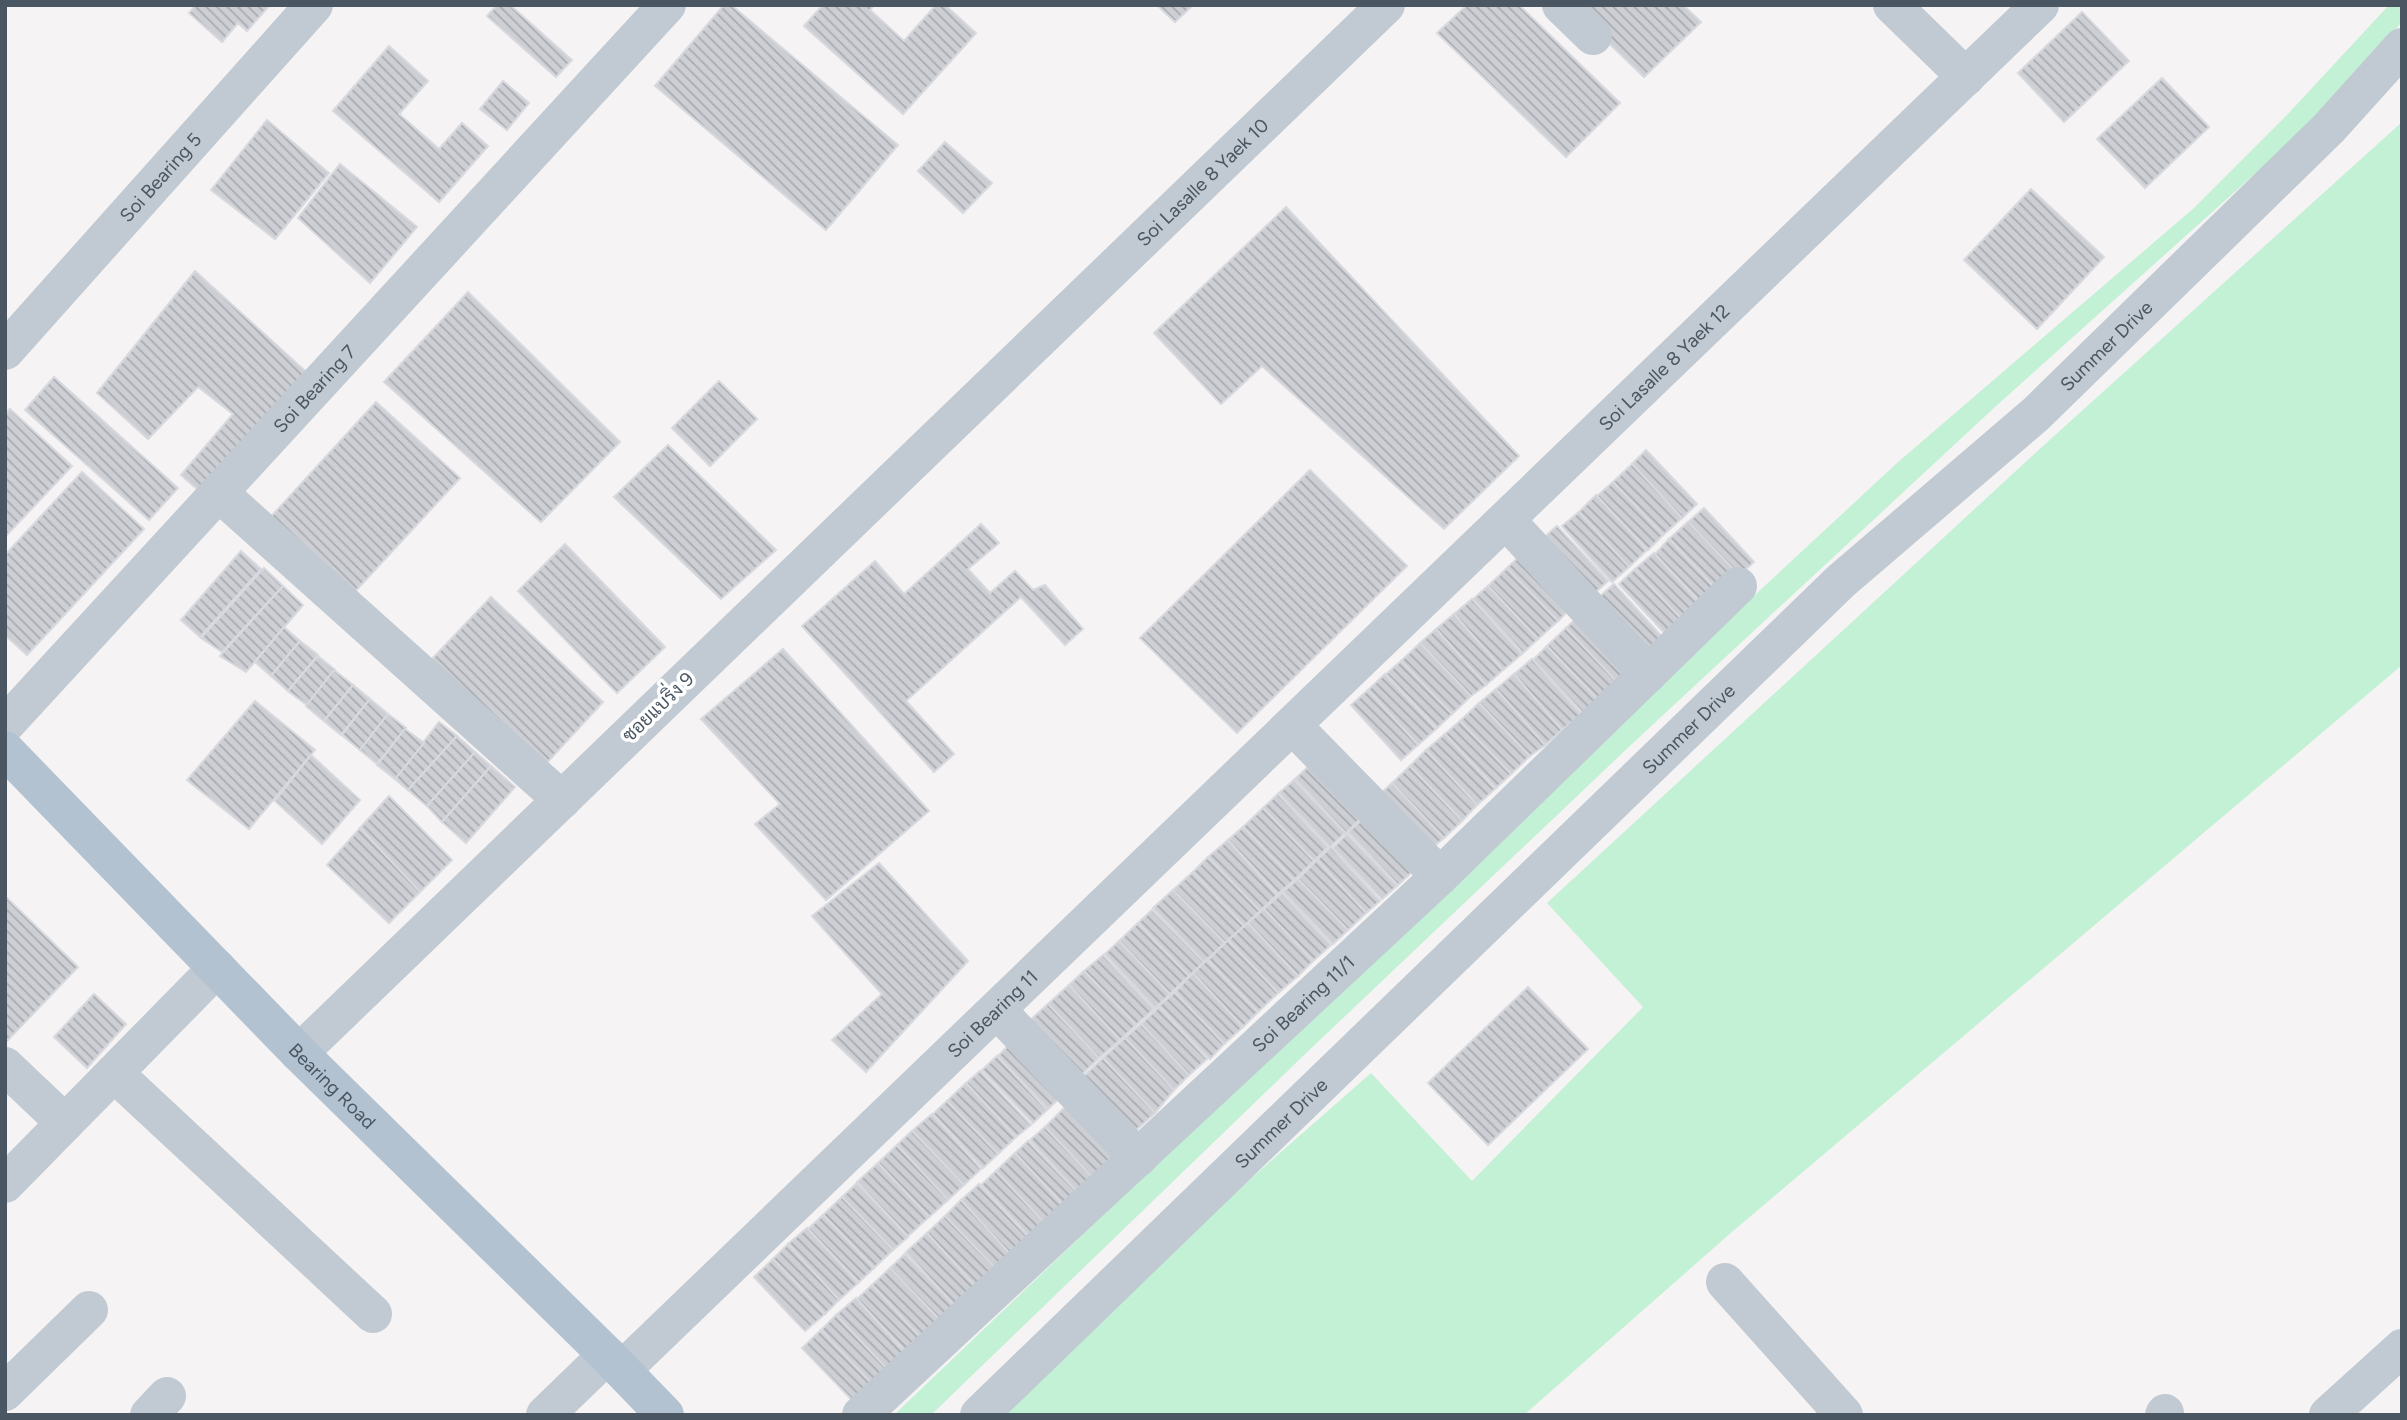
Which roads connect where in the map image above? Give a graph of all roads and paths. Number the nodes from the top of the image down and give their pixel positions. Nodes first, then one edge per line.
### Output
1 (314, 5) edge
2 (667, 5) edge
3 (1386, 5) edge
4 (1561, 5) edge
5 (1892, 5) edge
6 (2040, 5) edge
7 (1593, 36) dead end
8 (2402, 47) edge
9 (1966, 77) junction
10 (5, 351) edge
11 (1018, 360) joint
12 (219, 493) junction
13 (1506, 520) junction
14 (1738, 586) dead end
15 (1362, 658) joint
16 (1648, 674) junction
17 (5, 726) edge
18 (1293, 726) junction
19 (5, 750) edge
20 (562, 800) junction
21 (1440, 876) junction
22 (216, 968) junction
23 (997, 1010) junction
24 (299, 1053) junction
25 (5, 1066) edge
26 (114, 1073) junction
27 (65, 1123) junction
28 (1138, 1158) junction
29 (5, 1184) edge
30 (1725, 1282) dead end
31 (89, 1310) dead end
32 (373, 1314) dead end
33 (2402, 1349) edge
34 (615, 1362) junction
35 (5, 1392) edge
36 (545, 1415) edge
37 (665, 1415) edge
38 (861, 1415) edge
39 (979, 1415) edge
40 (1844, 1415) edge
41 (2328, 1415) edge

1 - 10 street, Soi Bearing 5
2 - 12 street, Soi Bearing 7
3 - 11 street, Soi Lasalle 8 Yaek 10
4 - 7 street
5 - 9 street
6 - 9 street, Soi Lasalle 8 Yaek 12
8 - 39 street, Summer Drive
9 - 13 street, Soi Lasalle 8 Yaek 12
11 - 20 street, ซอยแบริ่ง 9
12 - 17 street, Soi Bearing 7
12 - 20 street
13 - 15 street, Soi Lasalle 8 Yaek 12
13 - 16 street
14 - 16 street, Soi Bearing 11/1
15 - 18 street, Soi Bearing 11
16 - 21 street, Soi Bearing 11/1
18 - 21 street
18 - 23 street, Soi Bearing 11
19 - 22 main road, Bearing Road
20 - 24 street, ซอยแบริ่ง 9
21 - 28 street, Soi Bearing 11/1
22 - 24 main road, Bearing Road
22 - 26 street
23 - 28 street
23 - 34 street, Soi Bearing 11
24 - 34 main road, Bearing Road
25 - 27 street
26 - 27 street
26 - 32 street
27 - 29 street
28 - 38 street, Soi Bearing 11/1
30 - 40 street
31 - 35 street
33 - 41 street
34 - 36 street, Soi Bearing 11
34 - 37 main road, Bearing Road

